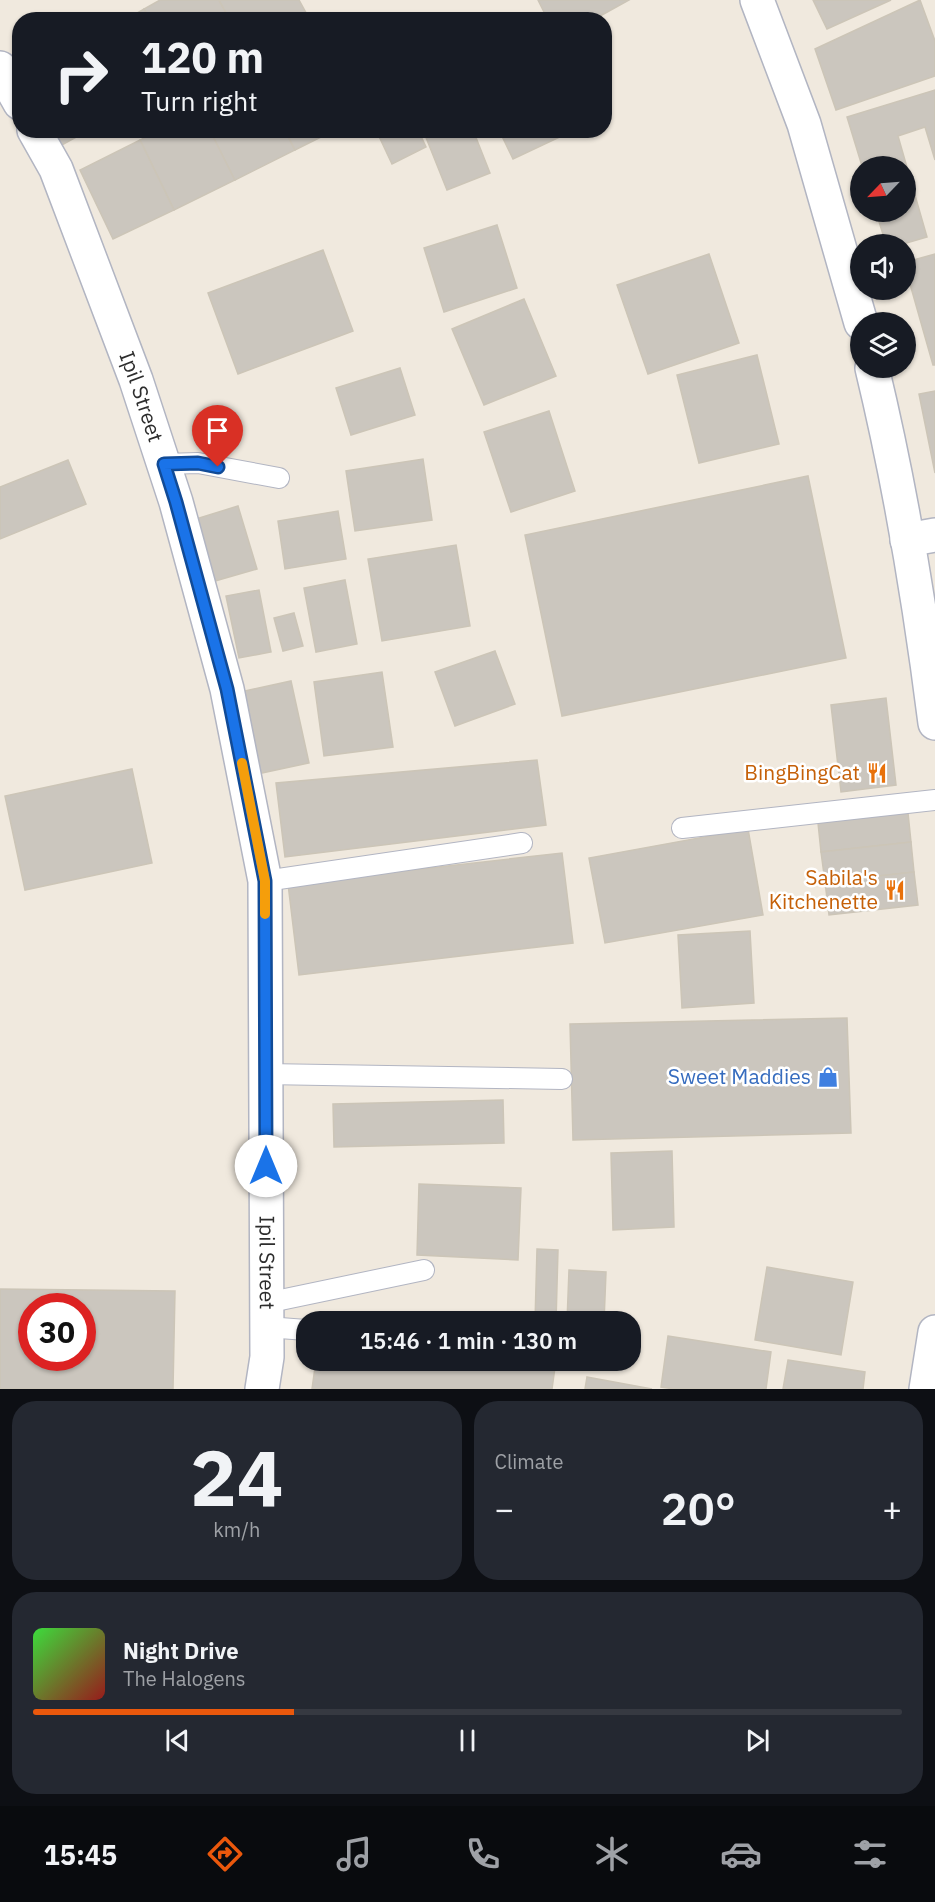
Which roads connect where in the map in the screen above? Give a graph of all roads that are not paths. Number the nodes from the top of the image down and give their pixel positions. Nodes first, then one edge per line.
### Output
1 (757, 0) edge
2 (0, 68) edge
3 (12, 89) edge
4 (39, 138) edge
5 (858, 312) edge
6 (874, 378) edge
7 (164, 464) junction
8 (279, 478) dead end
9 (921, 538) edge
10 (935, 723) edge
11 (935, 800) edge
12 (682, 828) dead end
13 (522, 843) dead end
14 (265, 881) junction
15 (266, 1074) junction
16 (562, 1078) dead end
17 (424, 1270) dead end
18 (267, 1315) junction
19 (296, 1326) edge
20 (935, 1332) edge
21 (262, 1389) edge
22 (926, 1389) edge

1 - 5 street
2 - 3 street
4 - 7 street, Ipil Street
6 - 9 street
7 - 8 lane
7 - 14 street, Ipil Street
9 - 10 street
11 - 12 lane
13 - 14 lane
14 - 15 street, Ipil Street
15 - 16 lane
15 - 18 street, Ipil Street
17 - 18 lane
18 - 19 lane
18 - 21 street, Ipil Street
20 - 22 street

